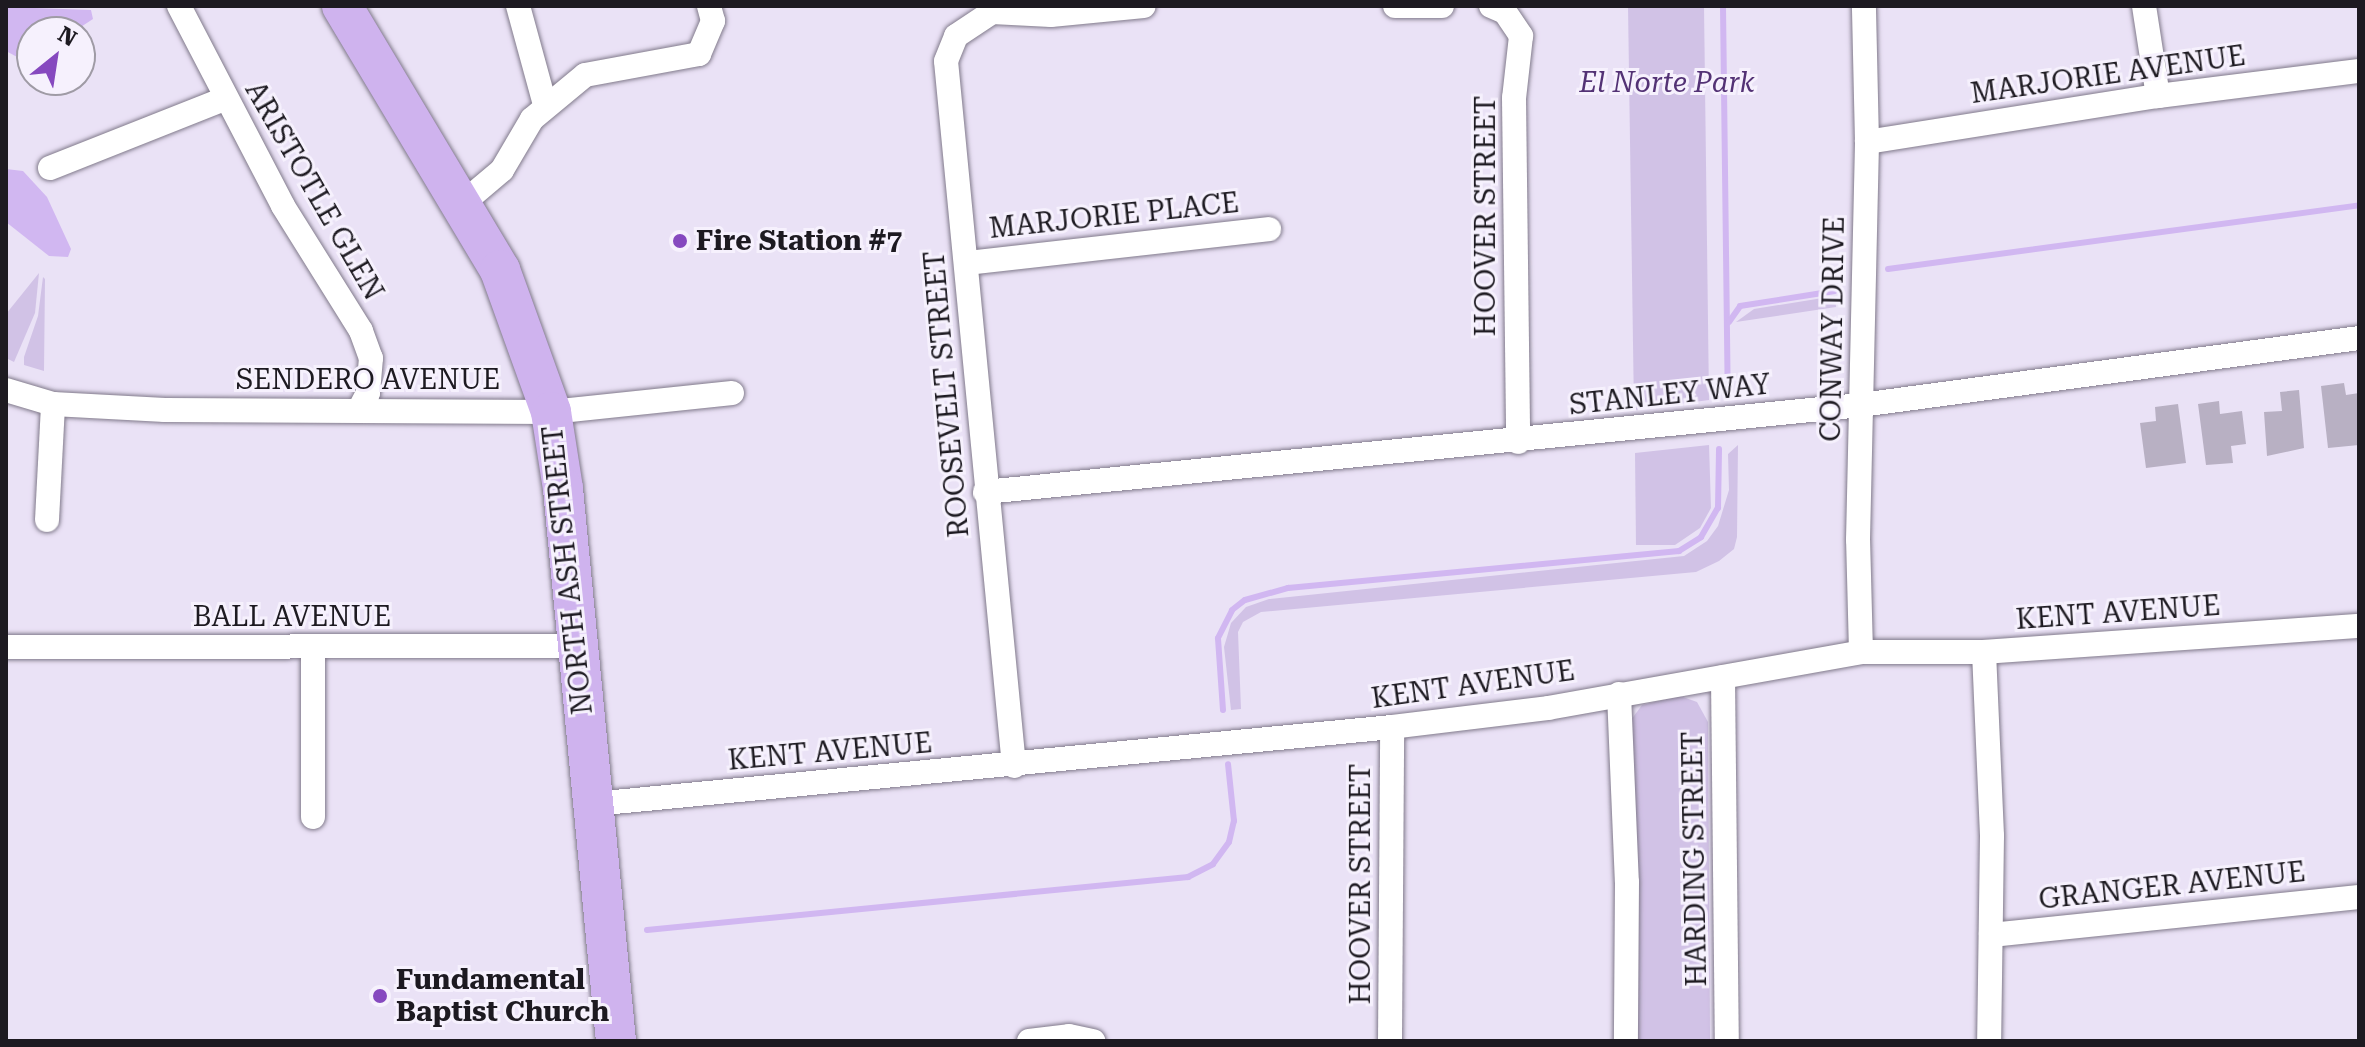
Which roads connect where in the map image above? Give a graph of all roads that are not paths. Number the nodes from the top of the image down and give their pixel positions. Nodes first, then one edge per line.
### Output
1 (179, 6) edge
2 (342, 6) edge
3 (518, 6) edge
4 (709, 6) edge
5 (1144, 6) edge
6 (1395, 6) edge
7 (1442, 6) edge
8 (1491, 6) edge
9 (1864, 6) edge
10 (2144, 6) edge
11 (2359, 71) edge
12 (2158, 96) junction
13 (224, 99) junction
14 (545, 105) junction
15 (1867, 142) junction
16 (50, 168) dead end
17 (463, 203) junction
18 (1269, 229) dead end
19 (967, 263) junction
20 (2359, 338) edge
21 (6, 390) edge
22 (732, 393) dead end
23 (53, 404) junction
24 (1861, 405) junction
25 (359, 410) junction
26 (551, 412) junction
27 (1518, 442) junction
28 (985, 492) junction
29 (47, 520) dead end
30 (2359, 626) edge
31 (578, 646) junction
32 (6, 647) edge
33 (313, 647) junction
34 (1861, 652) junction
35 (1984, 652) junction
36 (1723, 677) junction
37 (1619, 694) junction
38 (1392, 727) junction
39 (1014, 766) junction
40 (594, 804) junction
41 (313, 817) dead end
42 (2359, 897) edge
43 (1991, 935) junction
44 (616, 1041) edge
45 (1029, 1041) edge
46 (1093, 1041) edge
47 (1390, 1041) edge
48 (1626, 1041) edge
49 (1727, 1041) edge
50 (1989, 1041) edge

1 - 13 street, ARISTOTLE GLEN
2 - 17 main road, NORTH ASH STREET
3 - 14 street
4 - 14 street
5 - 19 street, ROOSEVELT STREET
6 - 7 street
8 - 27 street, HOOVER STREET
9 - 15 street, CONWAY DRIVE
10 - 12 street
11 - 12 street, MARJORIE AVENUE
12 - 15 street, MARJORIE AVENUE
13 - 16 street
13 - 25 street, ARISTOTLE GLEN
14 - 17 street
15 - 24 street, CONWAY DRIVE
17 - 26 main road, NORTH ASH STREET
18 - 19 street, MARJORIE PLACE
19 - 28 street, ROOSEVELT STREET
20 - 24 street, STANLEY WAY
21 - 23 street, SENDERO AVENUE
22 - 26 street, SENDERO AVENUE
23 - 25 street, SENDERO AVENUE
23 - 29 street
24 - 27 street, STANLEY WAY
24 - 34 street, CONWAY DRIVE
25 - 26 street, SENDERO AVENUE
26 - 31 main road, NORTH ASH STREET
27 - 28 street, STANLEY WAY
28 - 39 street, ROOSEVELT STREET
30 - 35 street, KENT AVENUE
31 - 33 street, BALL AVENUE
31 - 40 main road, NORTH ASH STREET
32 - 33 street, BALL AVENUE
33 - 41 street
34 - 35 street, KENT AVENUE
34 - 36 street, KENT AVENUE
35 - 43 street
36 - 37 street, KENT AVENUE
36 - 49 street, HARDING STREET
37 - 38 street, KENT AVENUE
37 - 48 street
38 - 39 street, KENT AVENUE
38 - 47 street, HOOVER STREET
39 - 40 street, KENT AVENUE
40 - 44 main road, NORTH ASH STREET
42 - 43 street, GRANGER AVENUE
43 - 50 street
45 - 46 street

